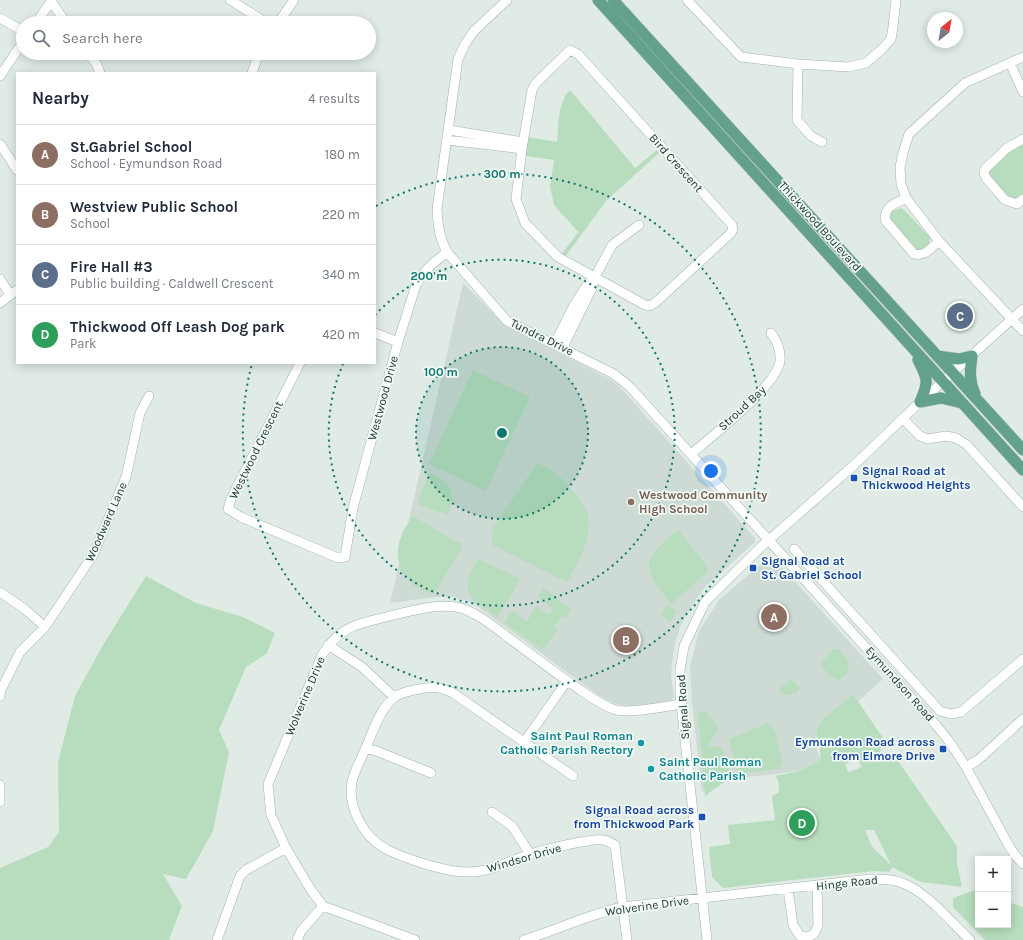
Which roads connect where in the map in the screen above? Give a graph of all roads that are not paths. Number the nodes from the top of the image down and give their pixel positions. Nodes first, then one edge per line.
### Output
1 (230, 0) edge
2 (294, 0) edge
3 (507, 0) edge
4 (598, 0) edge
5 (613, 0) edge
6 (687, 0) edge
7 (896, 0) edge
8 (51, 1) edge
9 (41, 16) edge
10 (61, 16) edge
11 (256, 16) edge
12 (283, 16) edge
13 (0, 18) edge
14 (16, 27) edge
15 (16, 52) edge
16 (1023, 57) edge
17 (93, 60) edge
18 (257, 60) edge
19 (1010, 63) junction
20 (798, 64) junction
21 (100, 72) edge
22 (252, 72) edge
23 (0, 76) edge
24 (1023, 92) edge
25 (449, 130) junction
26 (1023, 139) edge
27 (447, 140) junction
28 (486, 140) junction
29 (822, 142) dead end
30 (0, 144) edge
31 (522, 146) junction
32 (3, 156) edge
33 (16, 169) edge
34 (906, 198) junction
35 (1023, 199) edge
36 (639, 225) dead end
37 (939, 241) junction
38 (447, 252) junction
39 (595, 277) junction
40 (0, 279) edge
41 (14, 293) edge
42 (0, 303) edge
43 (1023, 309) edge
44 (1012, 319) junction
45 (1023, 331) edge
46 (376, 333) edge
47 (771, 333) dead end
48 (398, 342) junction
49 (559, 345) junction
50 (911, 346) junction
51 (938, 356) junction
52 (972, 356) junction
53 (299, 364) edge
54 (953, 373) junction
55 (943, 382) junction
56 (149, 396) dead end
57 (920, 402) junction
58 (962, 403) junction
59 (981, 404) junction
60 (903, 419) junction
61 (1023, 450) edge
62 (691, 454) junction
63 (1023, 470) edge
64 (1023, 507) edge
65 (769, 540) junction
66 (794, 549) dead end
67 (345, 557) joint
68 (820, 578) junction
69 (812, 587) junction
70 (0, 592) edge
71 (45, 627) junction
72 (328, 645) junction
73 (1023, 659) edge
74 (567, 681) junction
75 (0, 696) edge
76 (394, 697) junction
77 (682, 704) junction
78 (1023, 719) edge
79 (525, 741) junction
80 (365, 749) junction
81 (966, 767) junction
82 (431, 773) dead end
83 (573, 776) dead end
84 (0, 785) edge
85 (0, 802) edge
86 (492, 812) dead end
87 (286, 848) junction
88 (530, 854) junction
89 (1023, 864) edge
90 (817, 885) junction
91 (788, 889) junction
92 (703, 899) junction
93 (323, 906) junction
94 (623, 908) junction
95 (546, 937) edge
96 (217, 940) edge
97 (297, 940) edge
98 (415, 940) edge
99 (524, 940) edge
100 (627, 940) edge
101 (707, 940) edge
102 (970, 940) edge

1 - 11 street
2 - 12 street
3 - 25 street, Tundra Drive
4 - 50 main road, Thickwood Boulevard
5 - 51 main road, Thickwood Boulevard
6 - 20 street
7 - 20 street
8 - 9 street
8 - 10 street
13 - 14 street
15 - 23 street
16 - 19 street
17 - 21 street
18 - 22 street
19 - 24 street
19 - 34 street
20 - 29 street
25 - 27 street, Tundra Drive
25 - 28 street
26 - 35 street
27 - 28 street
27 - 38 street, Tundra Drive
28 - 31 street
30 - 32 street
31 - 39 street, Bird Crescent
31 - 39 street, Bird Crescent
32 - 33 street
34 - 37 street
34 - 37 street
36 - 39 street
37 - 44 street
38 - 48 street, Westwood Drive
38 - 49 street, Tundra Drive
39 - 49 street
40 - 41 street
41 - 42 street
43 - 44 street, Signal Road
44 - 45 street
44 - 52 street, Signal Road
46 - 48 street
47 - 62 street, Stroud Bay
48 - 67 street, Westwood Drive
49 - 62 street, Tundra Drive
50 - 55 main road, Thickwood Boulevard
50 - 57 main road
51 - 52 main road
51 - 54 main road, Thickwood Boulevard
52 - 54 street, Signal Road
52 - 59 main road
53 - 67 street, Westwood Crescent
54 - 55 street, Signal Road
54 - 59 main road, Thickwood Boulevard
55 - 57 street, Signal Road
55 - 58 main road, Thickwood Boulevard
56 - 71 street, Woodward Lane
57 - 58 main road
57 - 60 street, Signal Road
58 - 63 main road, Thickwood Boulevard
59 - 61 main road, Thickwood Boulevard
60 - 64 street
60 - 65 street, Signal Road
62 - 65 street, Tundra Drive
65 - 69 street, Eymundson Road
65 - 77 street, Signal Road
66 - 68 street
68 - 69 street
68 - 73 street
69 - 81 street, Eymundson Road
70 - 71 street
71 - 75 street, Woodward Lane
72 - 74 street, Wolverine Drive
72 - 76 street
72 - 87 street, Wolverine Drive
74 - 77 street, Wolverine Drive
74 - 79 street
76 - 79 street
76 - 80 street, Windsor Drive
77 - 92 street, Signal Road
78 - 81 street
79 - 83 street
80 - 82 street
80 - 88 street, Windsor Drive
81 - 89 street, Eymundson Road
84 - 85 street
86 - 88 street
87 - 93 street, Wolverine Drive
87 - 96 street
88 - 94 street, Windsor Drive
90 - 91 street, Hinge Road
90 - 91 street
90 - 102 street, Hinge Road
91 - 92 street, Hinge Road
92 - 94 street, Wolverine Drive
92 - 101 street, Signal Road
93 - 97 street
93 - 98 street
94 - 95 street, Wolverine Drive
94 - 100 street
95 - 99 street, Wolverine Drive

